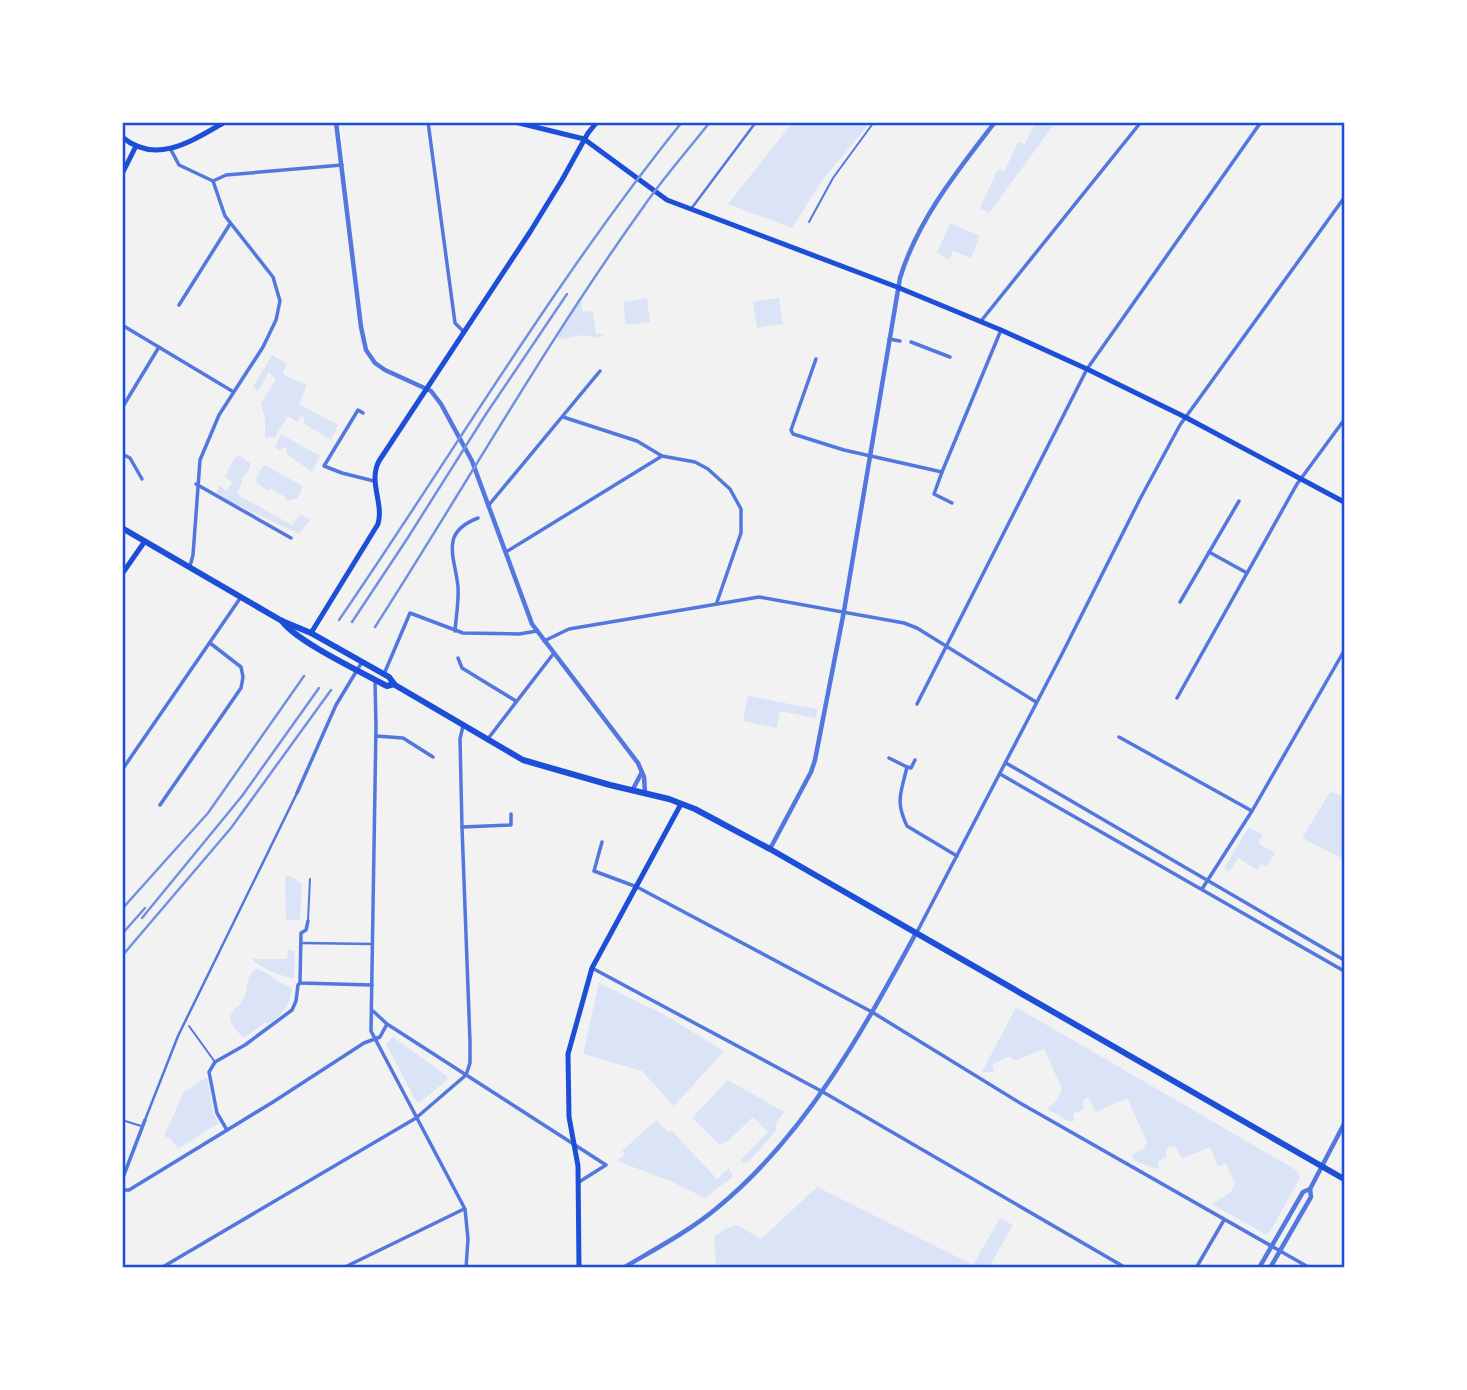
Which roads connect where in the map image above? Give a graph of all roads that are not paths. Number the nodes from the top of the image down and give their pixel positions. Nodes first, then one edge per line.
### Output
1 (225, 122) edge
2 (336, 122) edge
3 (428, 122) edge
4 (515, 122) edge
5 (597, 122) edge
6 (756, 122) edge
7 (874, 122) edge
8 (995, 122) edge
9 (1141, 122) edge
10 (1261, 122) edge
11 (122, 138) edge
12 (584, 139) junction
13 (136, 146) junction
14 (171, 150) junction
15 (342, 165) junction
16 (122, 174) edge
17 (213, 181) junction
18 (1345, 198) edge
19 (691, 209) junction
20 (809, 222) dead end
21 (230, 223) junction
22 (897, 288) junction
23 (179, 305) dead end
24 (981, 321) junction
25 (122, 325) edge
26 (1001, 330) junction
27 (464, 333) junction
28 (889, 339) junction
29 (900, 341) dead end
30 (911, 342) dead end
31 (159, 347) junction
32 (950, 357) dead end
33 (816, 359) dead end
34 (1087, 369) junction
35 (600, 371) dead end
36 (425, 389) junction
37 (232, 391) junction
38 (122, 408) edge
39 (363, 414) dead end
40 (563, 417) junction
41 (1185, 418) junction
42 (1345, 419) edge
43 (122, 454) edge
44 (662, 456) junction
45 (870, 457) junction
46 (942, 472) junction
47 (1300, 478) junction
48 (142, 479) dead end
49 (374, 481) junction
50 (196, 484) junction
51 (1239, 501) dead end
52 (1345, 502) edge
53 (951, 503) dead end
54 (488, 506) junction
55 (478, 518) dead end
56 (122, 528) edge
57 (291, 538) dead end
58 (145, 541) junction
59 (1209, 551) junction
60 (506, 552) junction
61 (189, 567) junction
62 (1247, 573) junction
63 (122, 574) edge
64 (241, 597) junction
65 (717, 602) junction
66 (1180, 602) dead end
67 (844, 611) junction
68 (282, 621) junction
69 (455, 631) junction
70 (537, 631) junction
71 (311, 633) junction
72 (544, 641) junction
73 (210, 643) junction
74 (314, 645) junction
75 (946, 646) junction
76 (1345, 651) edge
77 (554, 653) junction
78 (458, 658) dead end
79 (360, 661) junction
80 (369, 667) junction
81 (355, 669) junction
82 (384, 674) junction
83 (374, 679) junction
84 (394, 684) junction
85 (1177, 698) dead end
86 (516, 701) junction
87 (1036, 702) junction
88 (917, 704) dead end
89 (463, 726) junction
90 (376, 736) junction
91 (1119, 737) dead end
92 (487, 741) junction
93 (433, 757) dead end
94 (889, 758) dead end
95 (915, 760) dead end
96 (1006, 763) junction
97 (907, 766) junction
98 (122, 770) edge
99 (642, 772) junction
100 (1000, 774) junction
101 (633, 789) junction
102 (645, 792) junction
103 (297, 793) joint
104 (681, 804) junction
105 (160, 805) dead end
106 (1252, 811) junction
107 (511, 814) dead end
108 (461, 827) junction
109 (601, 842) dead end
110 (770, 849) junction
111 (957, 856) junction
112 (310, 879) dead end
113 (1206, 881) junction
114 (637, 887) junction
115 (1202, 889) junction
116 (308, 921) joint
117 (916, 932) junction
118 (300, 943) junction
119 (372, 944) junction
120 (1345, 960) edge
121 (592, 968) junction
122 (1345, 971) edge
123 (300, 983) junction
124 (372, 985) junction
125 (372, 1009) junction
126 (873, 1012) junction
127 (387, 1024) junction
128 (189, 1027) dead end
129 (375, 1040) junction
130 (215, 1062) junction
131 (466, 1075) junction
132 (823, 1092) junction
133 (416, 1118) junction
134 (122, 1119) edge
135 (145, 1120) joint
136 (1345, 1124) edge
137 (142, 1127) junction
138 (228, 1130) junction
139 (573, 1145) junction
140 (1322, 1167) junction
141 (1345, 1179) edge
142 (122, 1180) edge
143 (579, 1182) junction
144 (1310, 1189) junction
145 (122, 1190) edge
146 (464, 1209) junction
147 (1224, 1220) junction
148 (1272, 1245) junction
149 (1280, 1250) junction
150 (161, 1268) edge
151 (342, 1268) edge
152 (466, 1268) edge
153 (579, 1268) edge
154 (623, 1268) edge
155 (1126, 1268) edge
156 (1196, 1268) edge
157 (1259, 1268) edge
158 (1270, 1268) edge
159 (1310, 1268) edge

1 - 14 main road
2 - 15 street
3 - 27 street
4 - 12 main road
5 - 12 main road
6 - 19 street
7 - 20 lane
8 - 22 street
9 - 24 street
10 - 34 street
11 - 13 main road
12 - 19 main road
12 - 27 main road
13 - 14 main road
13 - 16 main road
14 - 17 street
15 - 17 street
15 - 36 street
17 - 21 street
18 - 41 street
19 - 22 main road
21 - 23 street
21 - 37 street
22 - 24 main road
22 - 28 street
24 - 26 main road
25 - 31 street
26 - 34 main road
26 - 46 street
27 - 36 main road
28 - 29 street
28 - 45 street
30 - 32 street
31 - 37 street
31 - 38 street
33 - 45 street
34 - 41 main road
34 - 75 street
35 - 40 street
36 - 49 main road
36 - 54 street
37 - 50 street
39 - 49 street
40 - 44 street
40 - 54 street
41 - 47 main road
41 - 87 street
42 - 47 street
43 - 48 street
44 - 60 street
44 - 65 street
45 - 46 street
45 - 67 street
46 - 53 street
47 - 52 main road
47 - 62 street
49 - 71 main road
50 - 57 street
50 - 61 street
51 - 59 street
54 - 60 street
55 - 69 street
56 - 58 main road
58 - 61 main road
58 - 63 main road
59 - 62 street
59 - 66 street
60 - 70 street
61 - 64 main road
62 - 85 street
64 - 68 main road
64 - 73 street
65 - 67 street
65 - 72 street
67 - 75 street
67 - 110 street
68 - 71 main road
68 - 74 main road
69 - 70 street
69 - 82 street
70 - 72 street
71 - 74 main road
71 - 79 main road
72 - 77 street
73 - 98 street
73 - 105 street
74 - 81 main road
75 - 87 street
75 - 88 street
76 - 106 street
77 - 86 street
77 - 99 street
78 - 86 street
79 - 80 main road
79 - 81 street
80 - 82 main road
80 - 83 main road
81 - 83 main road
81 - 103 street
82 - 84 main road
83 - 84 main road
83 - 90 street
84 - 89 main road
86 - 92 street
87 - 96 street
89 - 92 main road
89 - 108 street
90 - 93 street
90 - 119 street
91 - 106 street
92 - 101 main road
94 - 97 street
95 - 97 street
96 - 100 street
96 - 113 street
97 - 111 street
99 - 101 street
99 - 102 street
100 - 111 street
100 - 115 street
101 - 102 main road
102 - 104 main road
103 - 135 street
104 - 110 main road
104 - 114 main road
106 - 113 street
107 - 108 street
108 - 131 street
109 - 114 street
110 - 117 main road
111 - 117 street
112 - 116 lane
113 - 115 street
113 - 120 street
114 - 121 main road
114 - 126 street
115 - 122 street
116 - 118 street
117 - 126 street
117 - 140 main road
118 - 119 street
118 - 123 street
119 - 124 street
121 - 132 street
121 - 139 main road
123 - 124 street
123 - 130 street
124 - 125 street
125 - 127 street
125 - 129 street
126 - 132 street
126 - 147 street
127 - 129 street
127 - 131 street
128 - 130 lane
129 - 133 street
129 - 138 street
130 - 138 street
131 - 133 street
131 - 139 street
132 - 154 street
132 - 155 street
133 - 146 street
133 - 150 street
134 - 137 lane
135 - 137 street
136 - 140 street
137 - 142 street
138 - 145 street
139 - 143 main road
139 - 143 street
140 - 141 main road
140 - 144 street
143 - 153 main road
144 - 148 street
144 - 149 street
146 - 151 street
146 - 152 street
147 - 148 street
147 - 156 street
148 - 149 street
148 - 157 street
149 - 158 street
149 - 159 street

